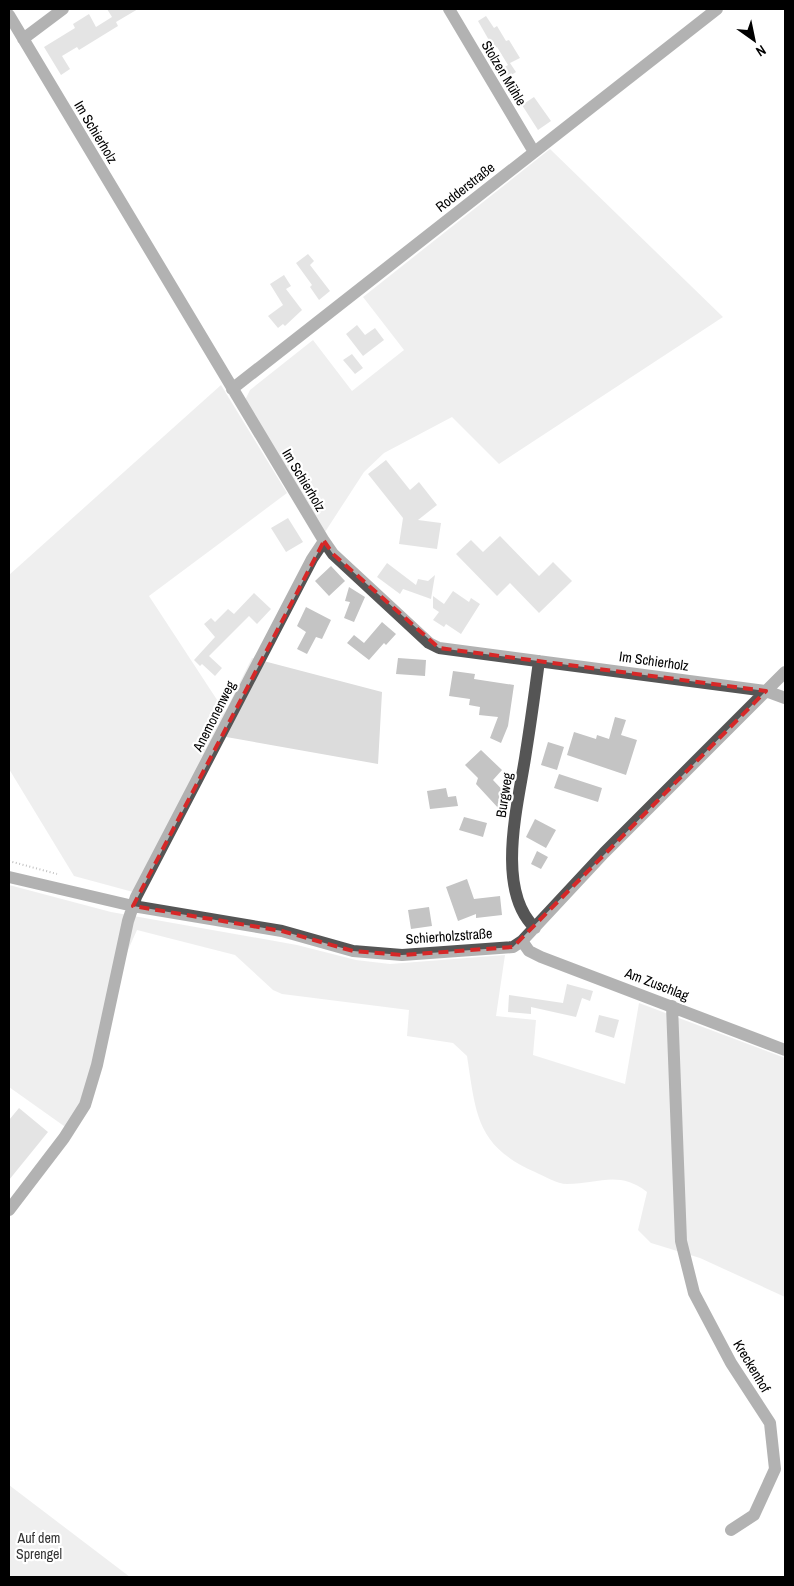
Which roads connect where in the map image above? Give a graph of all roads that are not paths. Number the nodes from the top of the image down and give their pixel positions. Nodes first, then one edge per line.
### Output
1 (63, 9) edge
2 (449, 9) edge
3 (717, 9) edge
4 (9, 15) edge
5 (23, 39) junction
6 (534, 152) junction
7 (232, 389) junction
8 (324, 541) junction
9 (539, 660) junction
10 (785, 672) edge
11 (766, 691) junction
12 (785, 698) edge
13 (9, 877) edge
14 (133, 906) junction
15 (535, 928) junction
16 (522, 942) junction
17 (672, 1006) junction
18 (785, 1050) edge
19 (9, 1210) edge
20 (731, 1530) dead end

1 - 5 street
2 - 6 street, Stolzen Mühle
3 - 6 street, Rodderstraße
4 - 5 street, Im Schierholz
5 - 7 street, Im Schierholz
6 - 7 street, Rodderstraße
7 - 8 street, Im Schierholz
8 - 9 street, Im Schierholz
8 - 14 street, Anemonenweg
9 - 11 street, Im Schierholz
9 - 15 street, Burgweg
10 - 11 street
11 - 12 street, Im Schierholz
11 - 15 street
13 - 14 street, Schierholzstraße
14 - 16 street, Schierholzstraße
14 - 19 street, Anemonenweg
15 - 16 street
16 - 17 street, Am Zuschlag
17 - 18 street, Am Zuschlag
17 - 20 street, Kreckenhof

